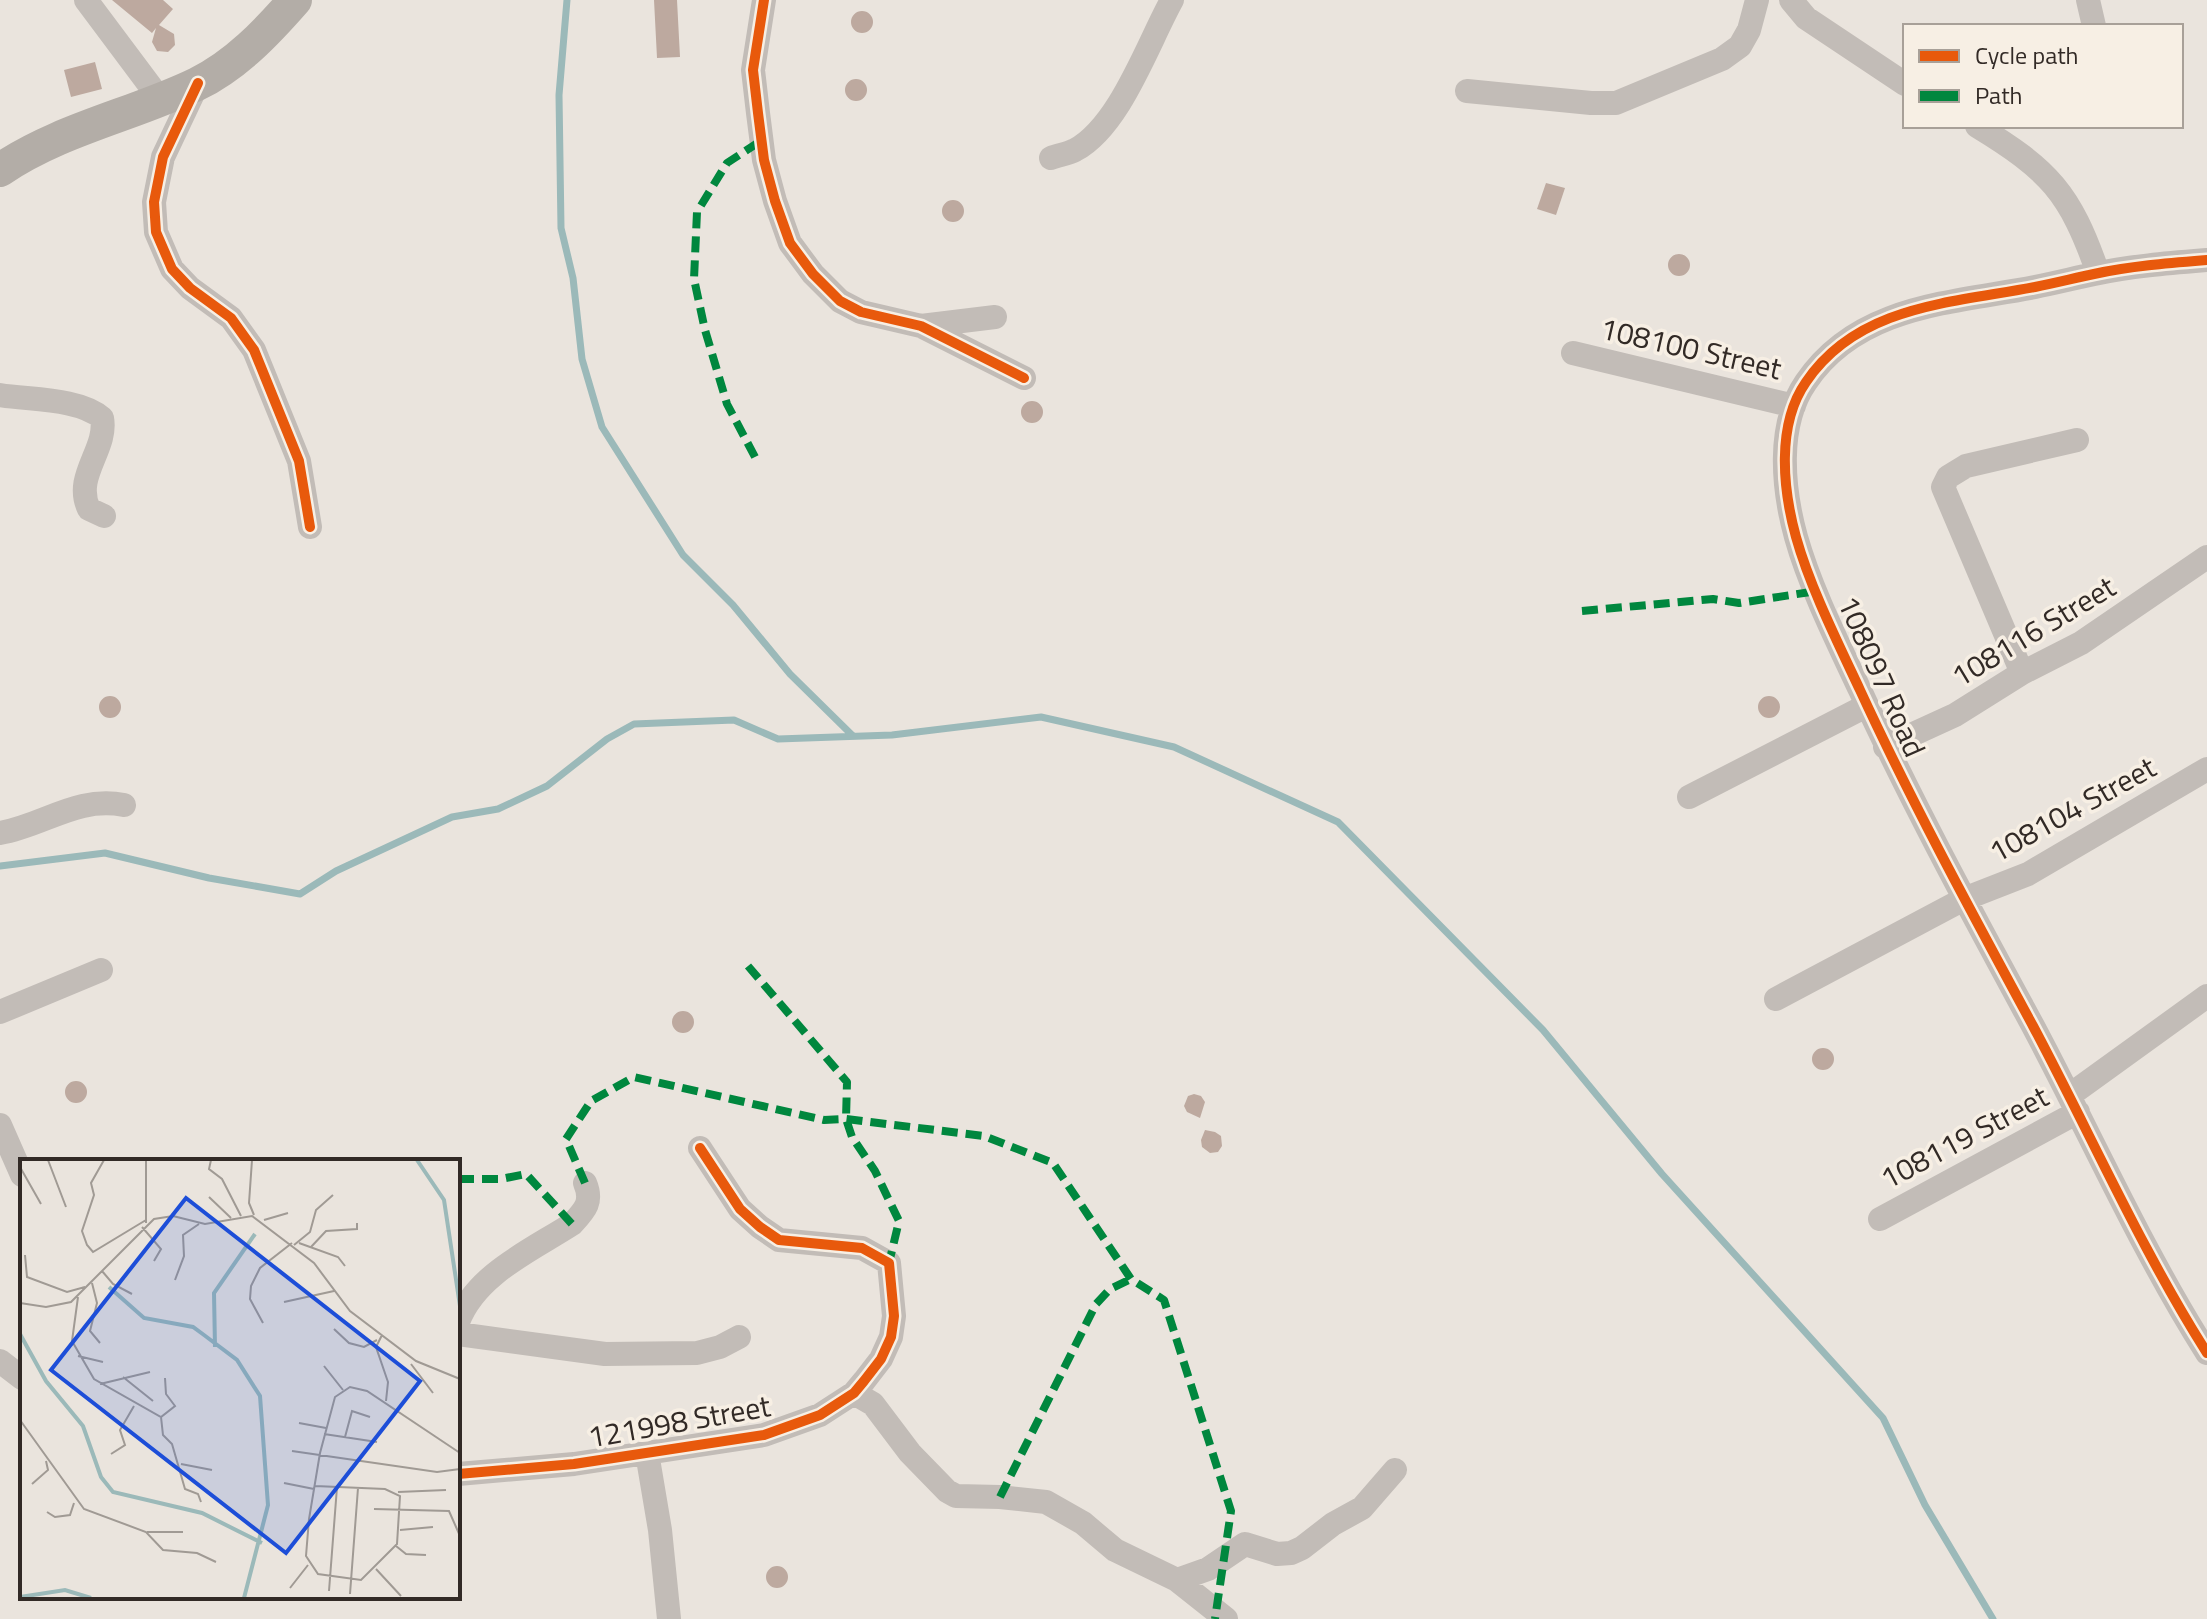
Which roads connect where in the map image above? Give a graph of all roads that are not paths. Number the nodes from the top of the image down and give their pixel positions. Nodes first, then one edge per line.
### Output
1 (86, 0) edge
2 (295, 0) edge
3 (764, 0) edge
4 (1172, 0) edge
5 (1757, 0) edge
6 (1791, 0) edge
7 (2088, 0) edge
8 (2094, 24) edge
9 (198, 83) junction
10 (1903, 83) edge
11 (1467, 91) dead end
12 (160, 99) junction
13 (1980, 128) edge
14 (1051, 158) dead end
15 (0, 170) edge
16 (2207, 260) edge
17 (2098, 273) junction
18 (995, 317) dead end
19 (921, 326) junction
20 (1573, 353) dead end
21 (1024, 378) dead end
22 (0, 395) edge
23 (1794, 406) junction
24 (2077, 440) dead end
25 (104, 516) dead end
26 (310, 527) dead end
27 (2207, 557) edge
28 (2022, 673) junction
29 (1866, 706) junction
30 (1885, 747) junction
31 (2207, 769) edge
32 (1689, 797) dead end
33 (124, 805) dead end
34 (0, 833) edge
35 (1964, 899) junction
36 (101, 970) dead end
37 (2207, 997) edge
38 (1776, 999) dead end
39 (0, 1012) edge
40 (2074, 1104) junction
41 (0, 1125) edge
42 (700, 1148) dead end
43 (20, 1170) edge
44 (585, 1183) dead end
45 (1880, 1219) dead end
46 (460, 1318) edge
47 (460, 1334) edge
48 (739, 1337) dead end
49 (2207, 1353) edge
50 (0, 1361) edge
51 (20, 1376) edge
52 (854, 1393) junction
53 (647, 1453) junction
54 (1395, 1470) dead end
55 (460, 1474) edge
56 (1177, 1580) junction
57 (669, 1619) edge
58 (1226, 1619) edge

1 - 12 street
2 - 9 street
3 - 19 street
4 - 14 street
5 - 11 street
6 - 10 street
7 - 8 street
9 - 12 street
9 - 26 street
12 - 15 street
13 - 17 street
16 - 17 street, 108097 Road
17 - 23 street, 108097 Road
18 - 19 street
19 - 21 street
20 - 23 street, 108100 Street
22 - 25 street
23 - 29 street, 108097 Road
24 - 28 street
27 - 28 street, 108116 Street
28 - 30 street, 108116 Street
29 - 30 street, 108097 Road
29 - 32 street
30 - 35 street, 108097 Road
31 - 35 street, 108104 Street
33 - 34 street
35 - 38 street, 108104 Street
35 - 40 street, 108097 Road
36 - 39 street
37 - 40 street
40 - 45 street, 108119 Street
40 - 49 street, 108097 Road
41 - 43 street
42 - 52 street, 121998 Street
44 - 46 street
47 - 48 street
50 - 51 street
52 - 53 street, 121998 Street
52 - 56 street
53 - 55 street, 121998 Street
53 - 57 street, 121998 Street
54 - 56 street
56 - 58 street

